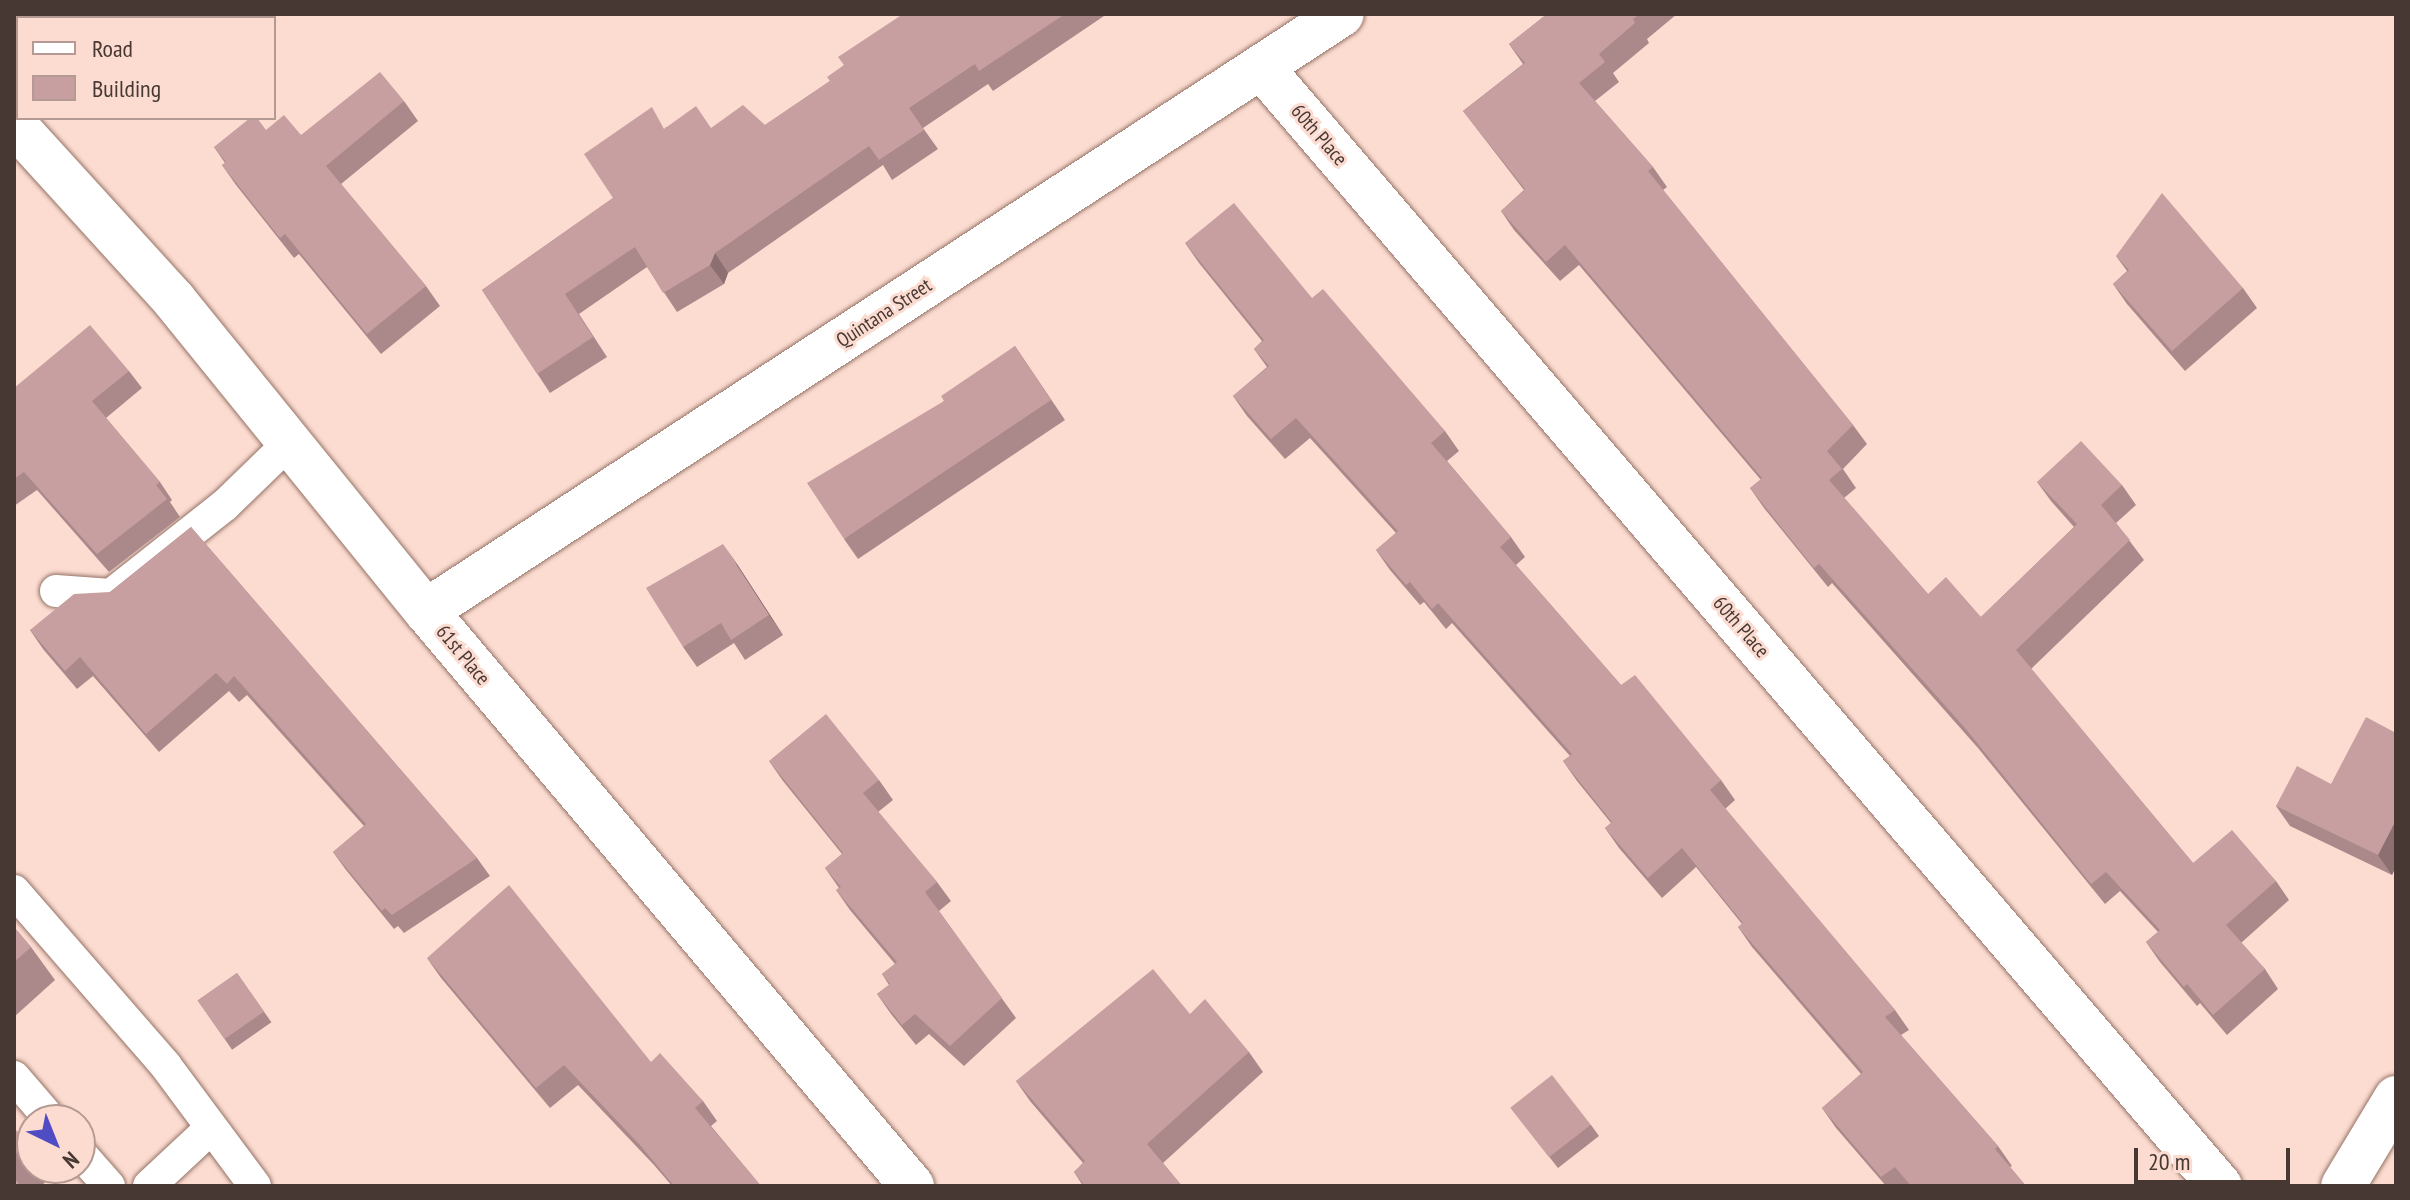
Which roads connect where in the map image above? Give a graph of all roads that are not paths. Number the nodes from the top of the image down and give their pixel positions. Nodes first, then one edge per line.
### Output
1 (1342, 14) edge
2 (1261, 67) junction
3 (14, 124) edge
4 (290, 442) junction
5 (56, 591) dead end
6 (426, 611) junction
7 (14, 891) edge
8 (14, 1077) edge
9 (2396, 1098) edge
10 (37, 1104) edge
11 (209, 1130) junction
12 (2201, 1178) edge
13 (149, 1186) edge
14 (255, 1186) edge
15 (912, 1186) edge
16 (2343, 1186) edge

1 - 2 street, Quintana Street
2 - 6 street, Quintana Street
2 - 12 street, 60th Place
3 - 4 street, 61st Place
4 - 5 lane
4 - 6 street, 61st Place
6 - 15 street, 61st Place
7 - 11 lane
8 - 10 lane
9 - 16 street
11 - 13 lane
11 - 14 lane

